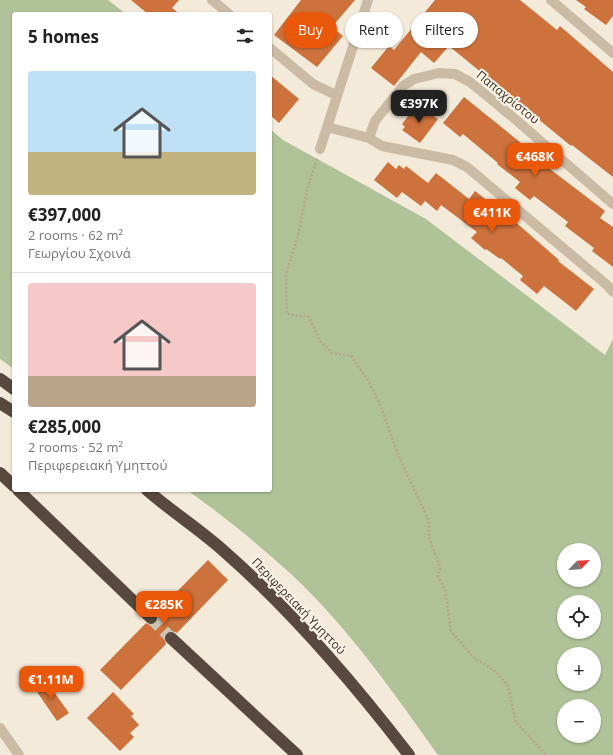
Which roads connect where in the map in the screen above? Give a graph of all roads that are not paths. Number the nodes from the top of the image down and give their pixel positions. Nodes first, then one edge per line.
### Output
1 (212, 0) edge
2 (368, 0) edge
3 (551, 0) edge
4 (227, 12) edge
5 (272, 50) edge
6 (613, 53) edge
7 (336, 95) junction
8 (327, 127) junction
9 (369, 138) junction
10 (320, 149) road end
11 (613, 204) edge
12 (613, 292) edge
13 (0, 379) edge
14 (12, 388) edge
15 (0, 403) edge
16 (12, 411) edge
17 (0, 473) edge
18 (12, 484) edge
19 (20, 492) edge
20 (149, 492) edge
21 (151, 618) tunnel mouth
22 (171, 638) tunnel mouth
23 (0, 728) edge
24 (19, 755) edge
25 (297, 755) edge
26 (409, 755) edge

1 - 4 street
2 - 7 street
3 - 6 street
5 - 7 street
7 - 8 street
8 - 9 street
8 - 10 street
9 - 11 street, Παπαχρίστου
9 - 12 street
13 - 14 highway
15 - 16 highway
17 - 18 highway
19 - 21 highway
20 - 26 highway, Περιφερειακή Υμηττού
22 - 25 highway
23 - 24 street

